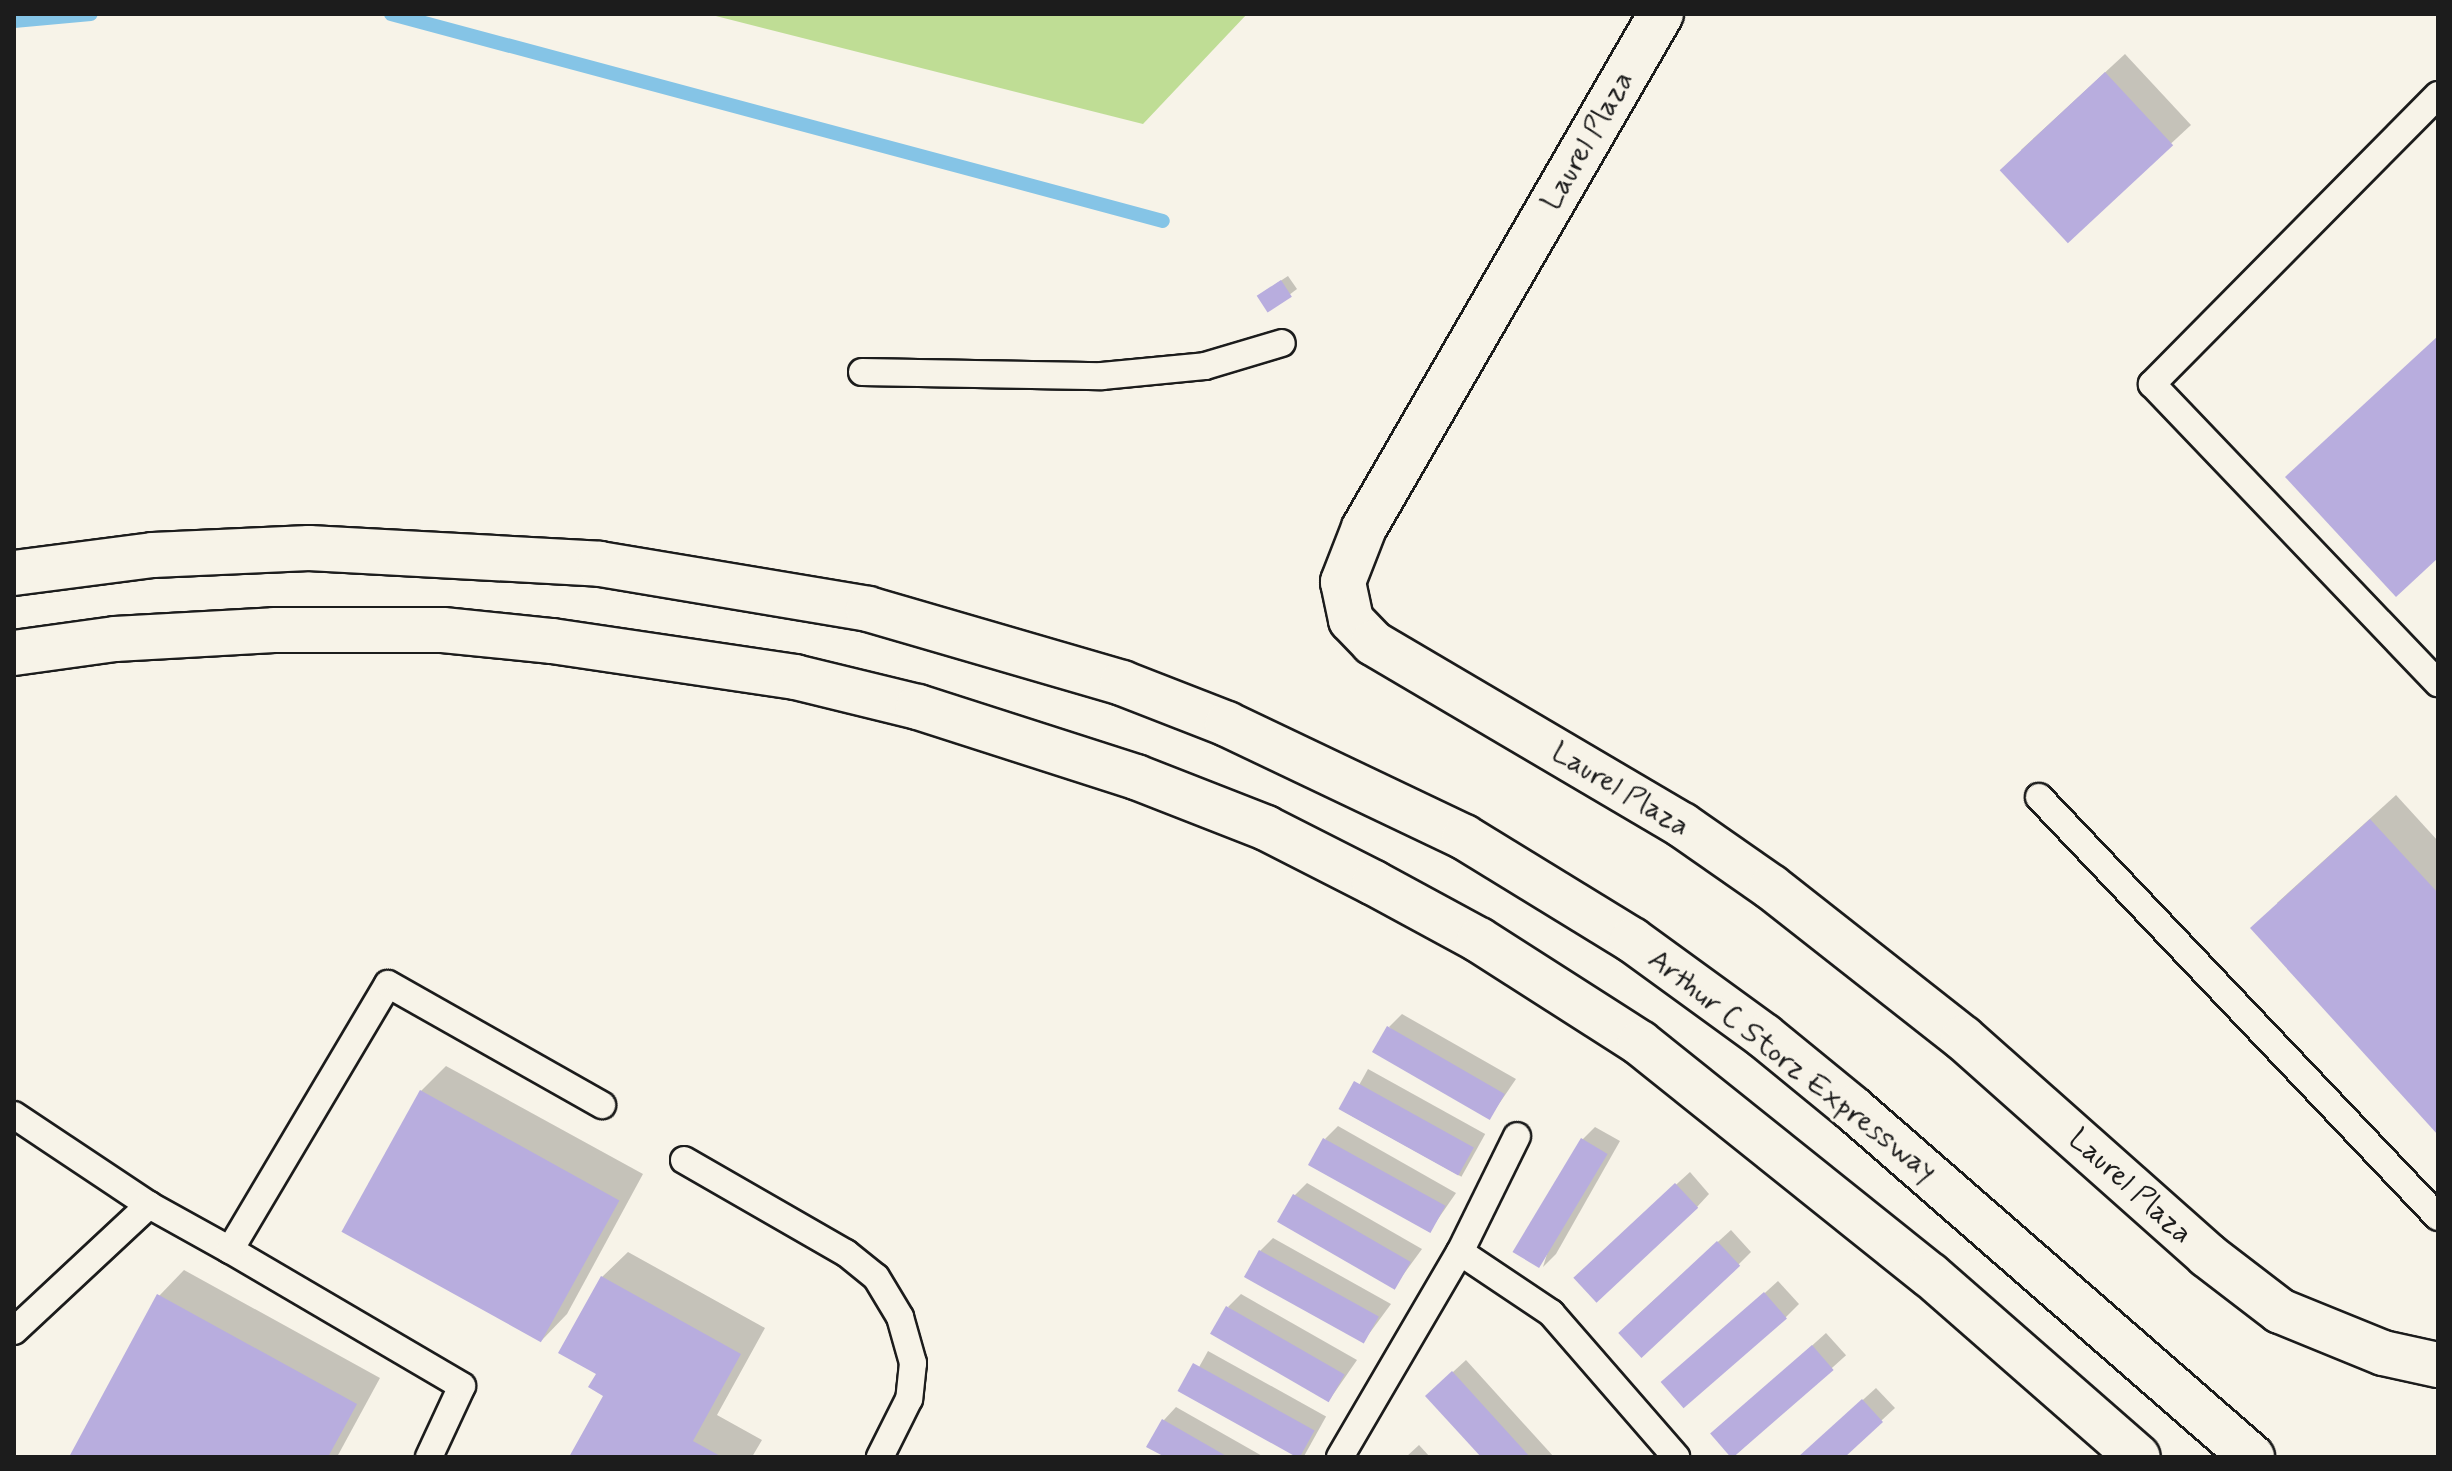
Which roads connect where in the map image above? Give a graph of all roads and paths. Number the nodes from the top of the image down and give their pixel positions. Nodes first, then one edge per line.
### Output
1 (1661, 14) edge
2 (2438, 95) edge
3 (1282, 343) dead end
4 (862, 372) dead end
5 (14, 573) edge
6 (14, 653) edge
7 (2438, 683) edge
8 (2039, 797) dead end
9 (602, 1105) dead end
10 (14, 1115) edge
11 (1517, 1136) dead end
12 (684, 1160) dead end
13 (149, 1205) junction
14 (2438, 1217) edge
15 (230, 1250) junction
16 (1460, 1252) junction
17 (14, 1331) edge
18 (2438, 1365) edge
19 (429, 1457) edge
20 (880, 1457) edge
21 (1340, 1457) edge
22 (1676, 1457) edge
23 (2138, 1457) edge
24 (2252, 1457) edge

1 - 18 main road, Laurel Plaza
2 - 7 lane
3 - 4 lane
5 - 24 main road, Arthur C Storz Expressway
6 - 23 main road
8 - 14 lane
9 - 15 lane
10 - 13 lane
11 - 16 lane
12 - 20 lane
13 - 15 lane
13 - 17 lane
15 - 19 lane
16 - 21 lane
16 - 22 lane

